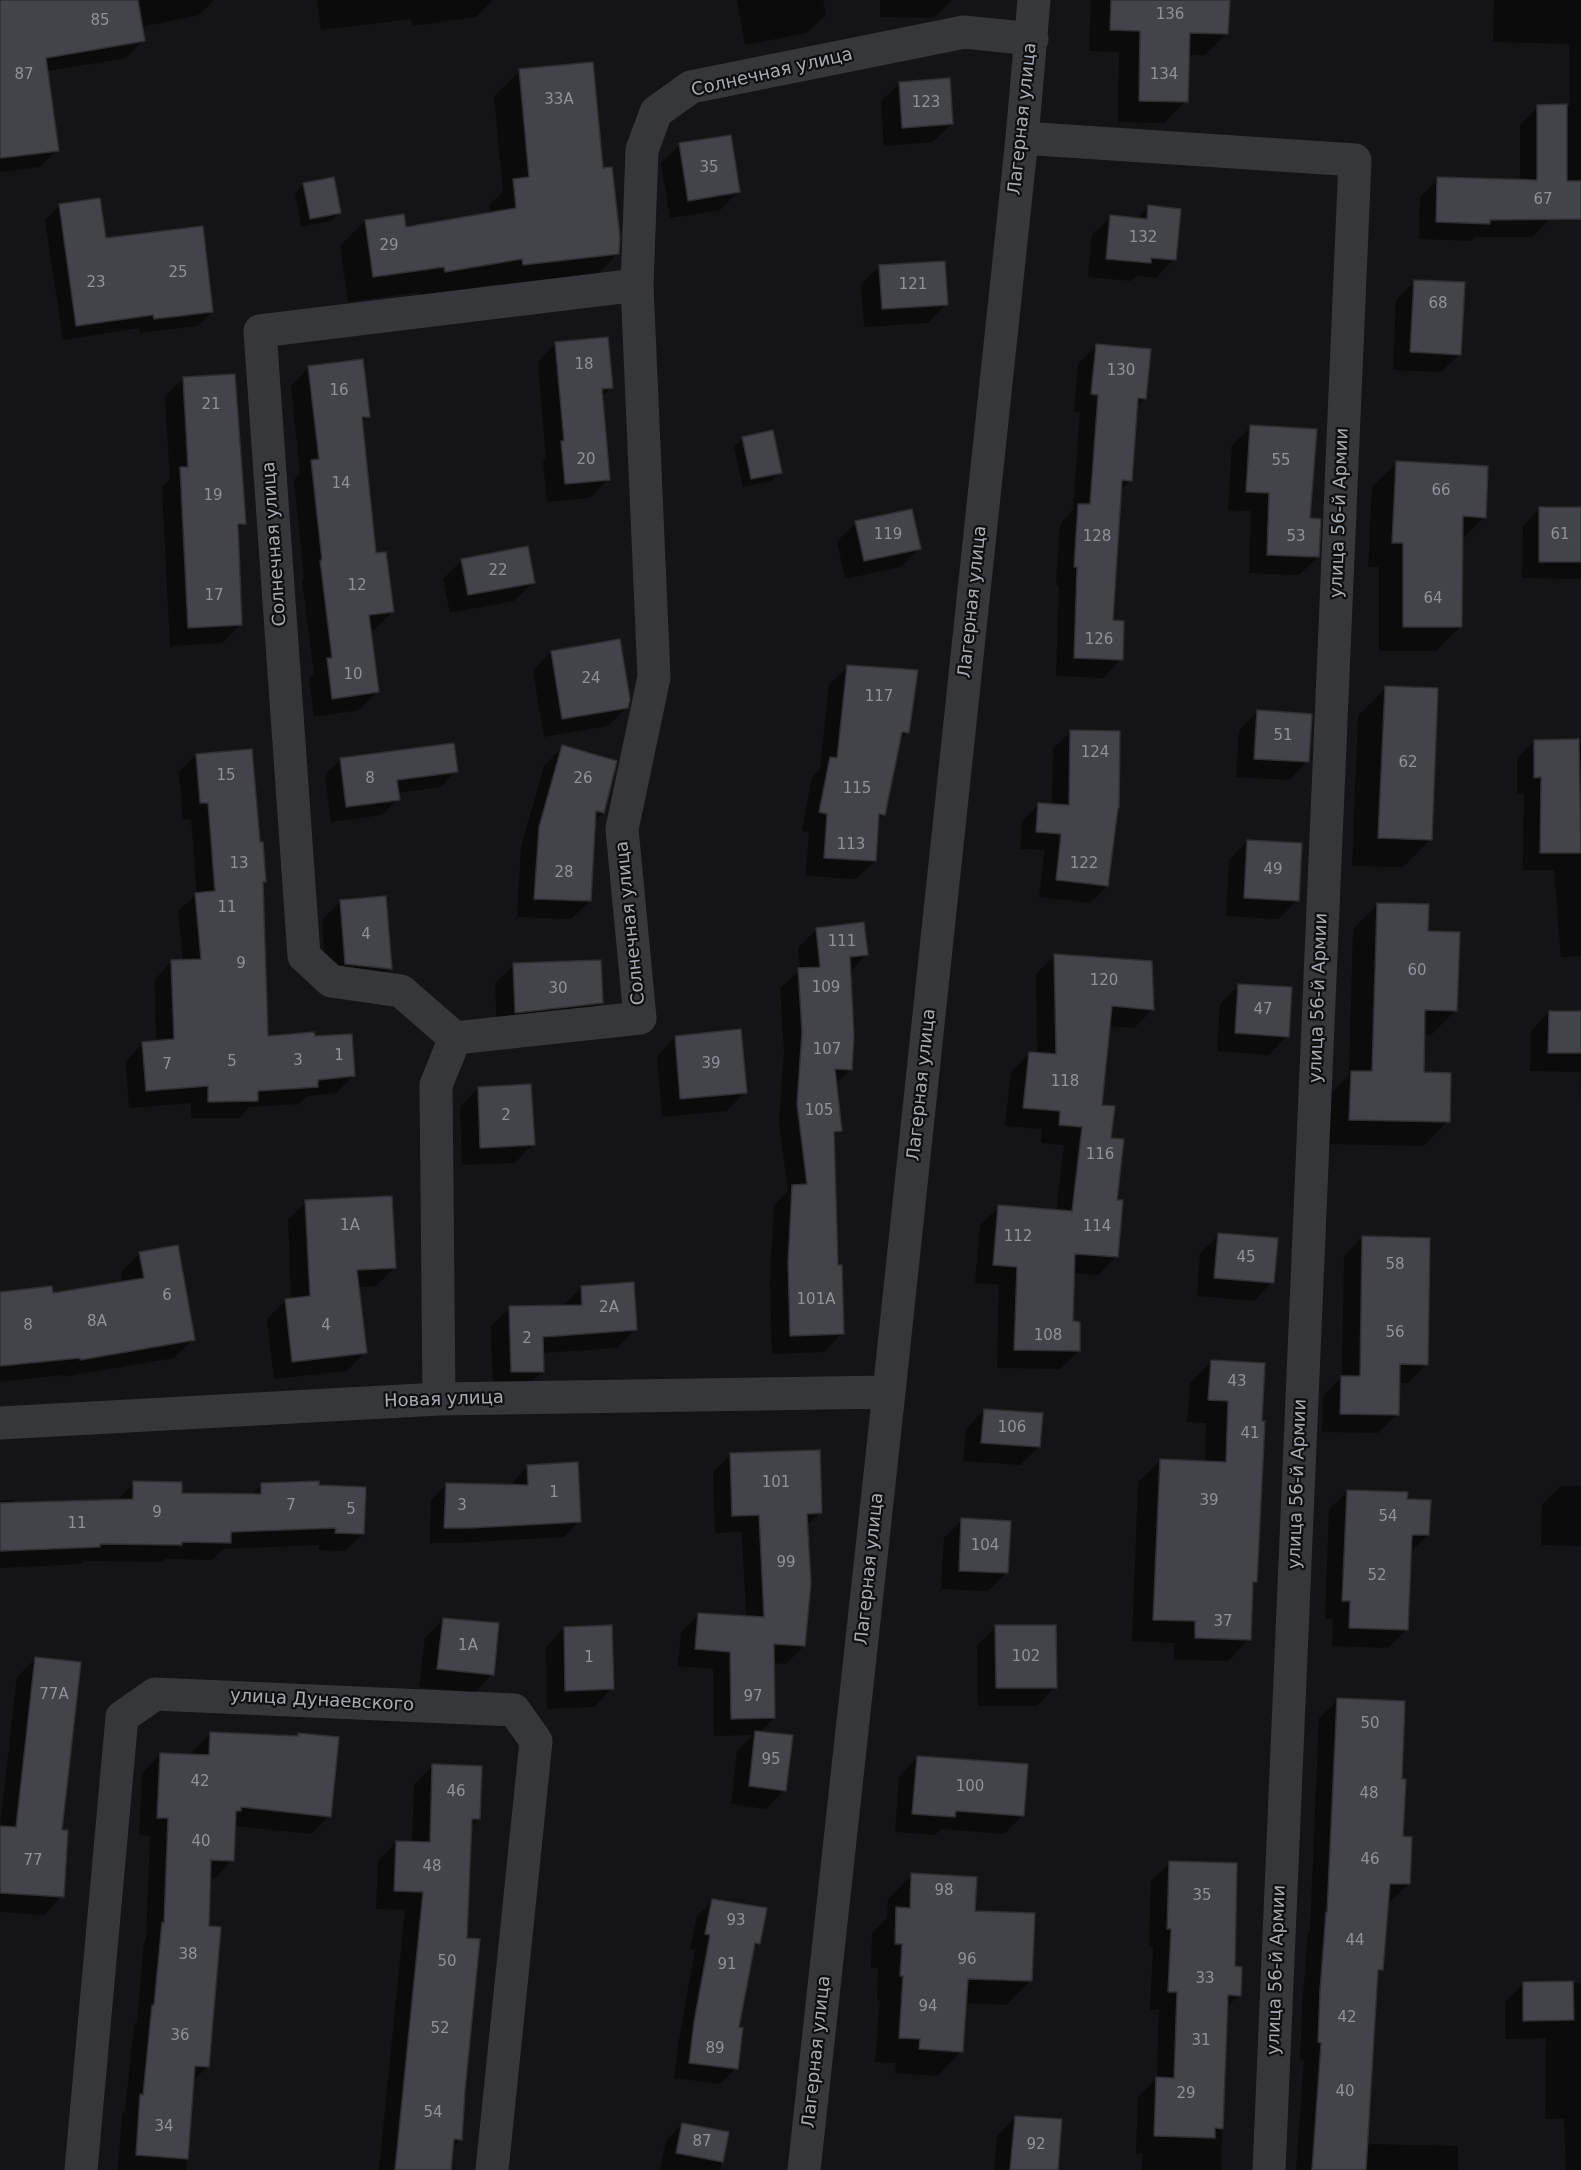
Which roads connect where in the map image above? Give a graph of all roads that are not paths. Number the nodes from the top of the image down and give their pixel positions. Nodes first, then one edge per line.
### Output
1 (1034, 0) edge
2 (1032, 39) junction
3 (1022, 138) junction
4 (637, 285) junction
5 (455, 1038) junction
6 (889, 1392) junction
7 (439, 1399) junction
8 (0, 1423) edge
9 (81, 2170) edge
10 (492, 2170) edge
11 (804, 2170) edge
12 (1269, 2170) edge

1 - 2 street, Лагерная улица
2 - 3 street, Лагерная улица
2 - 4 street, Солнечная улица
3 - 6 street, Лагерная улица
3 - 12 street, улица 56-й Армии
4 - 5 street, Солнечная улица
4 - 5 street, Солнечная улица
5 - 7 street
6 - 7 street, Новая улица
6 - 11 street, Лагерная улица
7 - 8 street, Новая улица
9 - 10 street, улица Дунаевского

